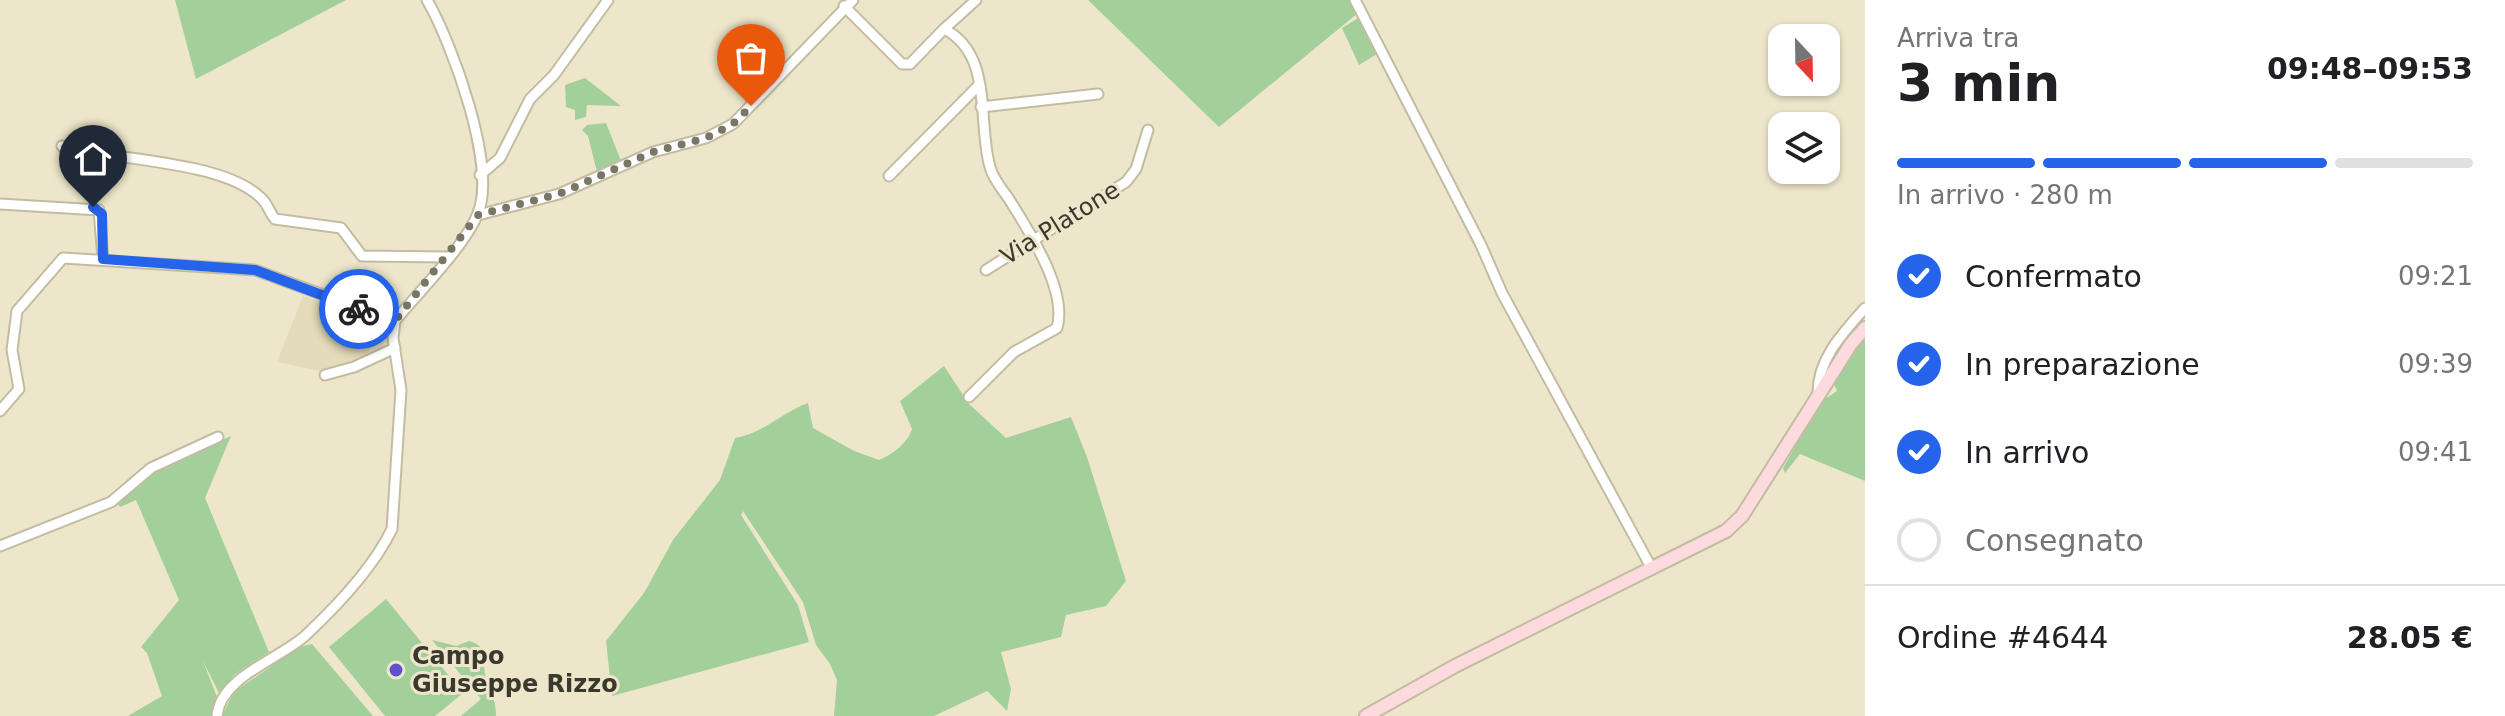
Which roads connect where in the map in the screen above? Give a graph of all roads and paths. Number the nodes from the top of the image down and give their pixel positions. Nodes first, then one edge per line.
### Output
1 (427, 0) edge
2 (608, 0) edge
3 (976, 0) edge
4 (1355, 0) edge
5 (848, 3) edge
6 (944, 29) junction
7 (979, 85) junction
8 (1098, 94) dead end
9 (981, 107) junction
10 (1148, 130) dead end
11 (62, 146) dead end
12 (480, 175) junction
13 (889, 176) dead end
14 (0, 204) edge
15 (478, 215) junction
16 (1034, 240) junction
17 (447, 257) junction
18 (103, 259) junction
19 (986, 270) dead end
20 (1865, 308) edge
21 (395, 321) junction
22 (1865, 328) edge
23 (395, 348) junction
24 (325, 375) dead end
25 (1818, 395) junction
26 (969, 397) dead end
27 (0, 411) edge
28 (218, 437) dead end
29 (0, 546) edge
30 (1652, 569) junction
31 (217, 716) edge
32 (1366, 716) edge

1 - 12 street
2 - 12 street
3 - 6 street
4 - 30 street
5 - 6 street
5 - 15 street
6 - 7 street
7 - 9 street
7 - 13 street
8 - 9 street
9 - 16 street
10 - 16 street, Via Platone
11 - 17 street
12 - 15 street
14 - 18 street
15 - 17 street
16 - 19 street, Via Platone
16 - 26 street
17 - 21 street
18 - 21 street
18 - 27 street
20 - 25 street
21 - 23 street
22 - 25 street
23 - 24 street
23 - 31 street
25 - 30 street
28 - 29 street
30 - 32 street

